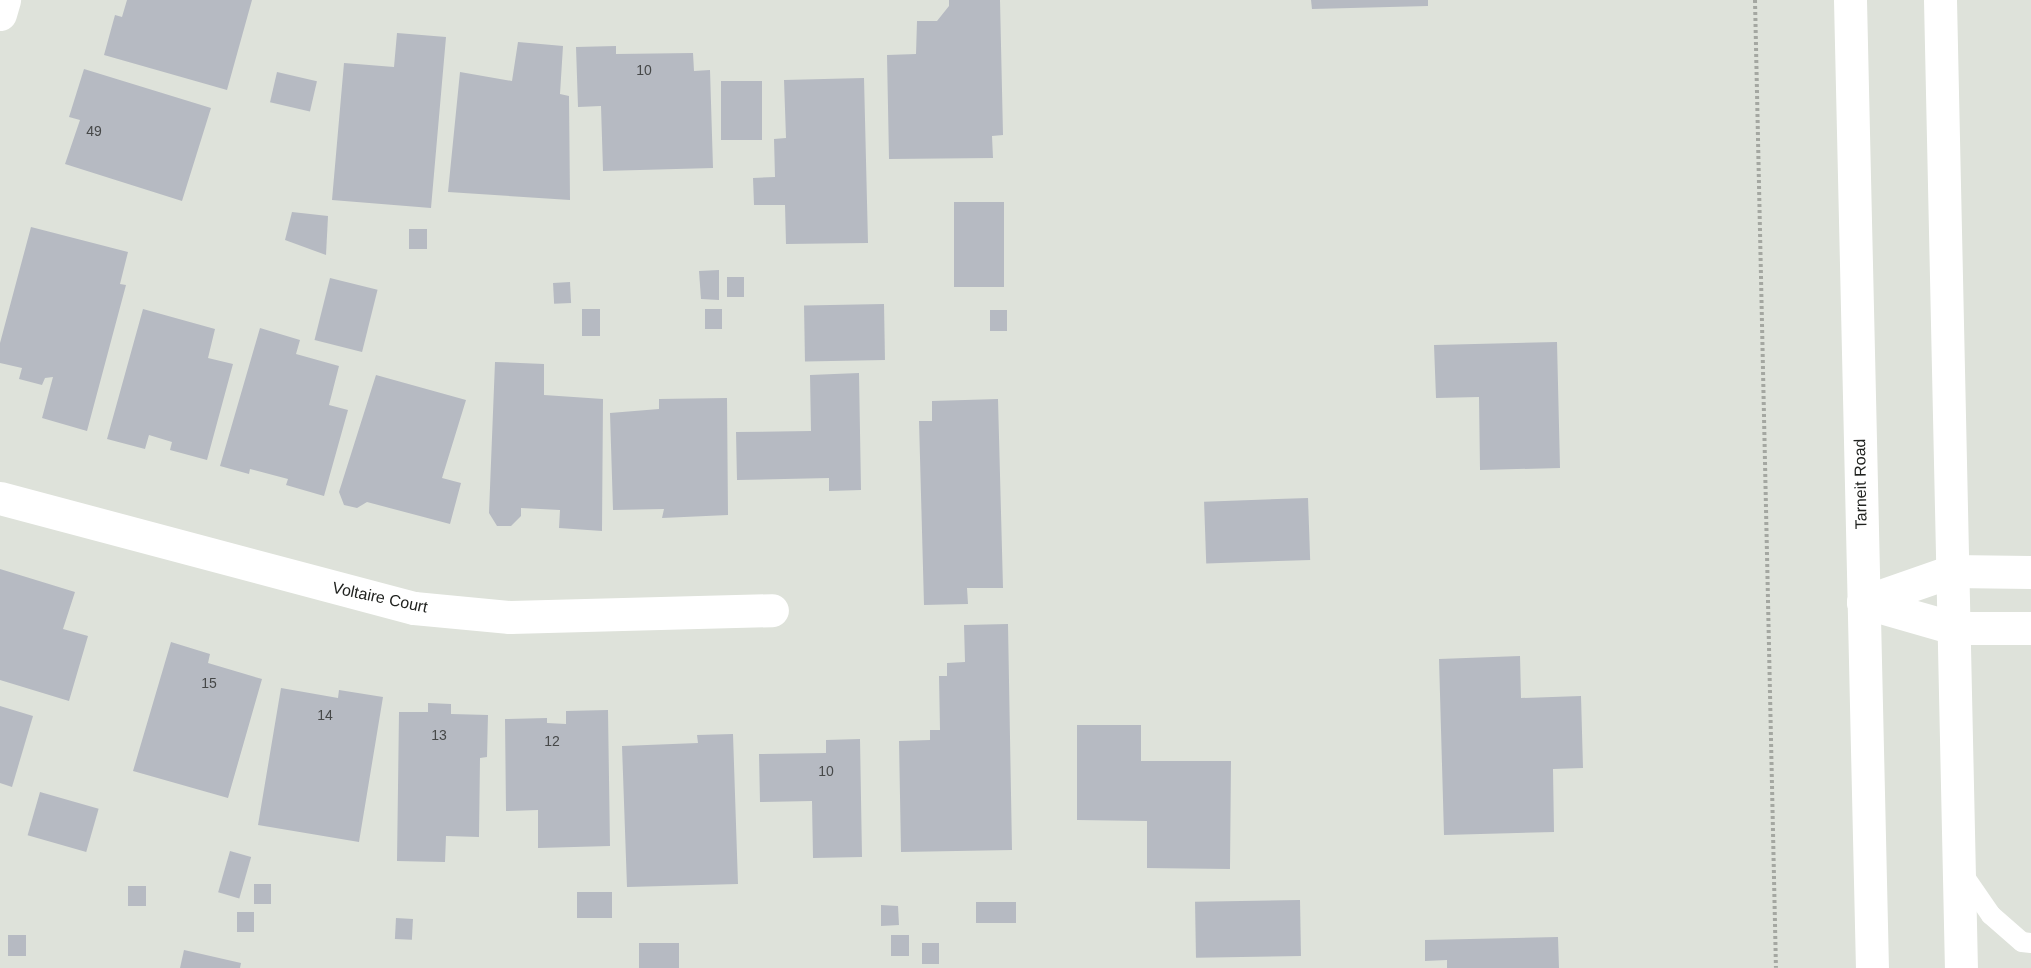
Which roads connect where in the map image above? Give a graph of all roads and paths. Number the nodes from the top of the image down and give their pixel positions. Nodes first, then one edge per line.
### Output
1 (4, 0) edge
2 (1755, 0) edge
3 (1850, 0) edge
4 (1940, 0) edge
5 (0, 14) edge
6 (0, 498) edge
7 (1952, 571) junction
8 (2031, 572) edge
9 (1863, 602) junction
10 (772, 610) dead end
11 (1954, 628) junction
12 (2031, 628) edge
13 (1959, 868) junction
14 (2031, 943) edge
15 (1776, 968) edge
16 (1872, 968) edge
17 (1961, 968) edge

1 - 5 main road
2 - 15 path
3 - 9 main road, Tarneit Road
4 - 7 main road
6 - 10 main road, Voltaire Court
7 - 8 main road
7 - 9 main road
7 - 11 main road
9 - 11 main road
9 - 16 main road, Tarneit Road
11 - 12 main road
11 - 13 main road
13 - 14 lane
13 - 17 main road

